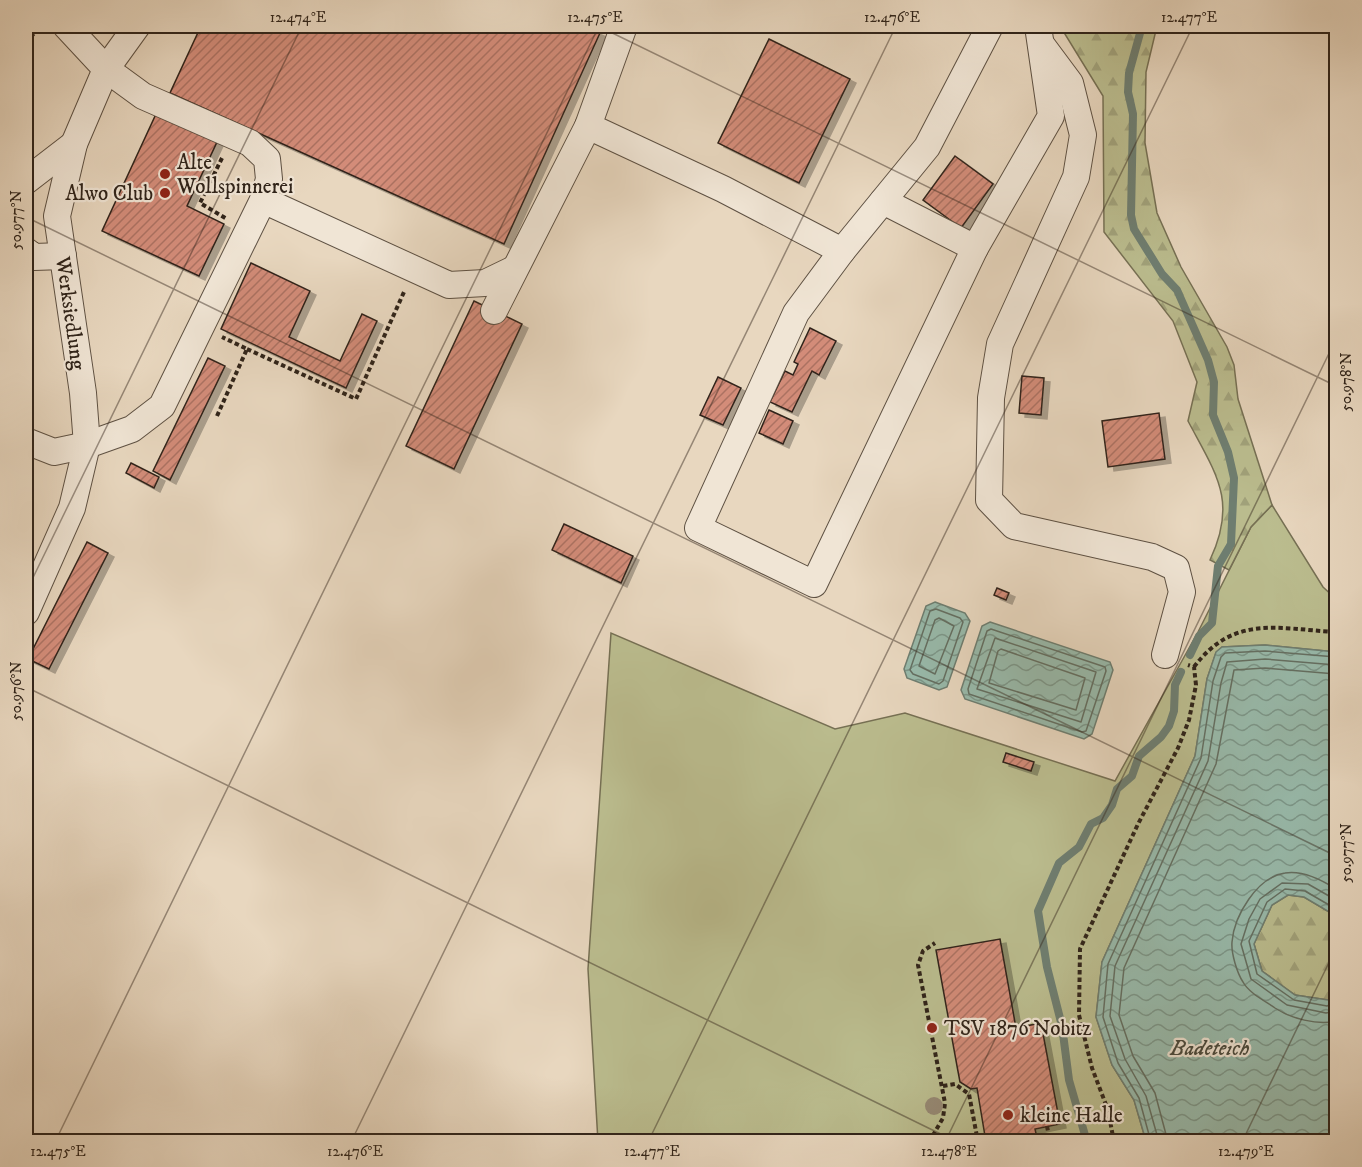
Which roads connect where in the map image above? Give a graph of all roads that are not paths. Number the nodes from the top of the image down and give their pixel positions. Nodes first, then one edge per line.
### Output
1 (66, 26) edge
2 (136, 26) edge
3 (624, 26) edge
4 (990, 26) edge
5 (1040, 35) edge
6 (106, 69) junction
7 (588, 126) junction
8 (74, 144) junction
9 (26, 181) edge
10 (263, 200) junction
11 (883, 201) junction
12 (975, 248) junction
13 (26, 251) edge
14 (842, 251) junction
15 (63, 256) junction
16 (514, 268) junction
17 (494, 311) dead end
18 (26, 441) edge
19 (87, 444) junction
20 (26, 612) edge
21 (1165, 655) road end

1 - 6 street
2 - 6 street, Werksiedlung
3 - 7 street
4 - 11 street
5 - 12 street
5 - 21 street
6 - 8 street, Werksiedlung
6 - 10 street
7 - 14 street
7 - 16 street
8 - 9 street
8 - 15 street, Werksiedlung
10 - 16 street
10 - 19 street
11 - 12 street
11 - 14 street
12 - 14 street
13 - 15 street
15 - 19 street, Werksiedlung
16 - 17 street
18 - 19 street
19 - 20 street, Werksiedlung

